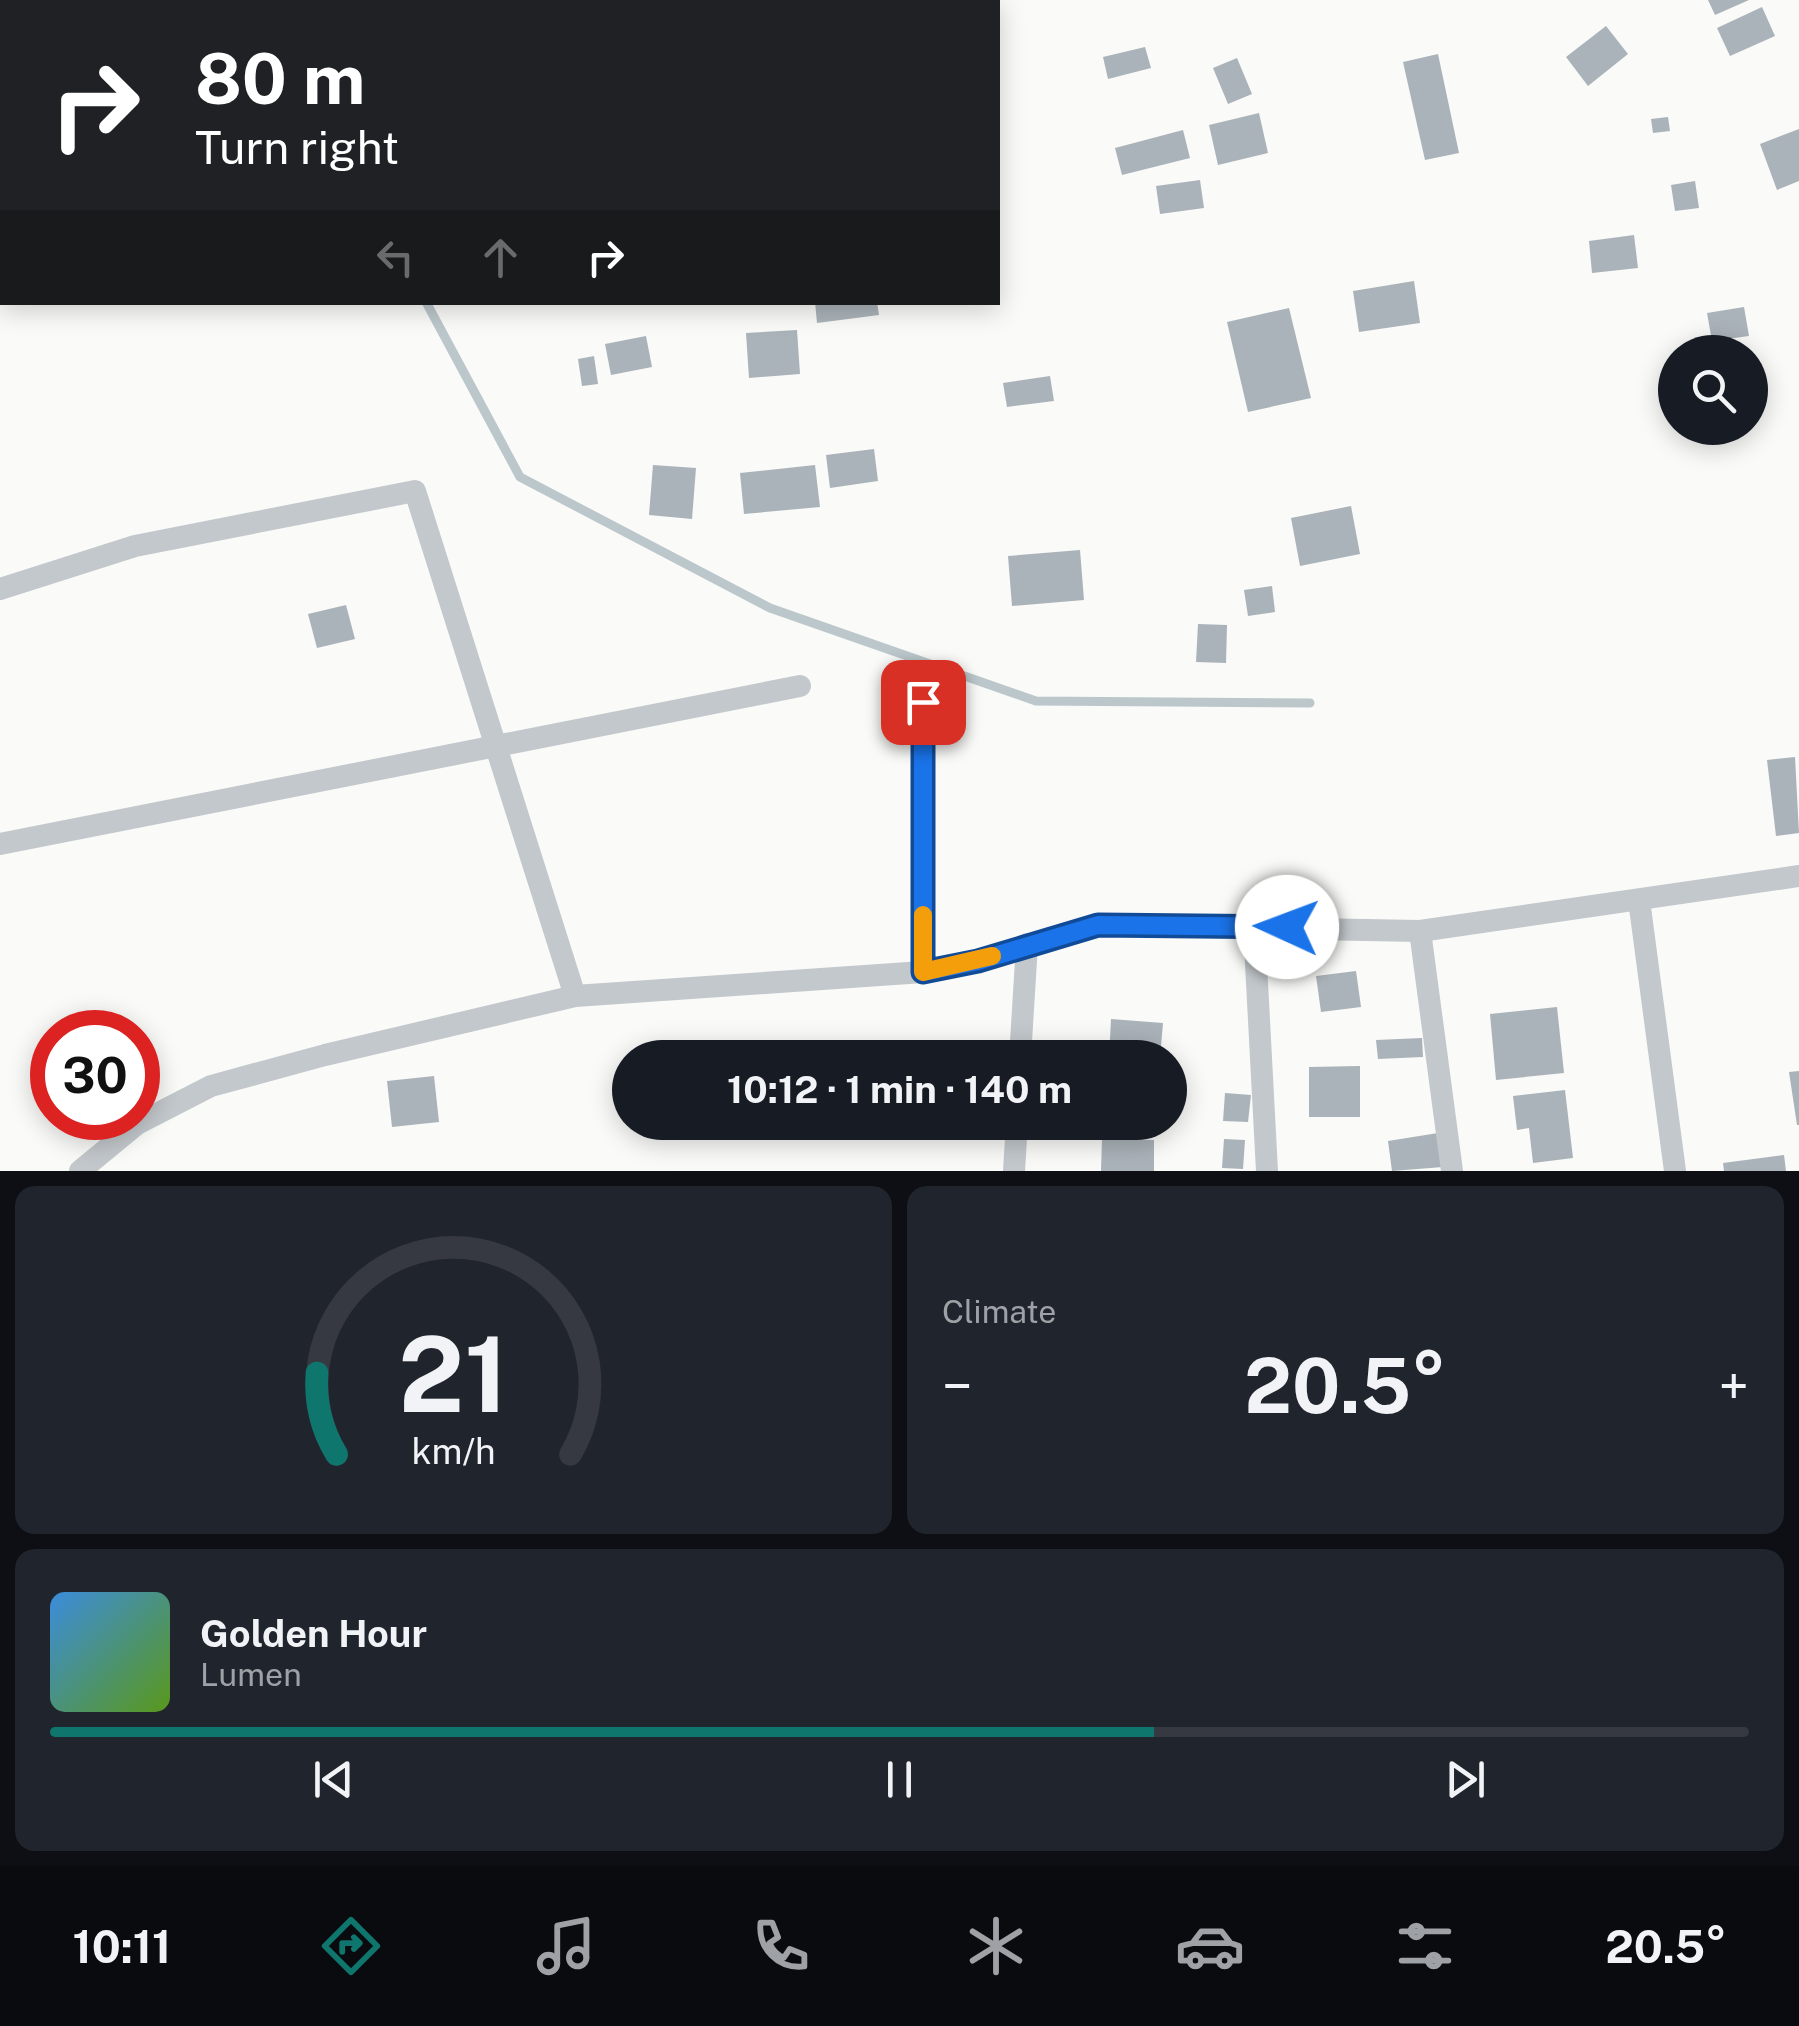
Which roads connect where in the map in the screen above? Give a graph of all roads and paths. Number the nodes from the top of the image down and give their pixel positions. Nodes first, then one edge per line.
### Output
1 (0, 589) edge
2 (800, 686) dead end
3 (923, 702) dead end
4 (496, 746) junction
5 (0, 844) edge
6 (1799, 876) edge
7 (1638, 900) junction
8 (1254, 926) junction
9 (1420, 931) junction
10 (1026, 944) junction
11 (923, 972) junction
12 (575, 996) junction
13 (1021, 1040) edge
14 (1015, 1140) edge
15 (80, 1171) edge
16 (1014, 1171) edge
17 (1267, 1171) edge
18 (1452, 1171) edge
19 (1676, 1171) edge

1 - 4 street
2 - 4 street
3 - 11 street
4 - 5 street
4 - 12 street
6 - 7 street
7 - 9 street
7 - 19 street
8 - 9 street
8 - 10 street
8 - 17 street
9 - 18 street
10 - 11 street
10 - 13 street
11 - 12 street
12 - 15 street
14 - 16 street

